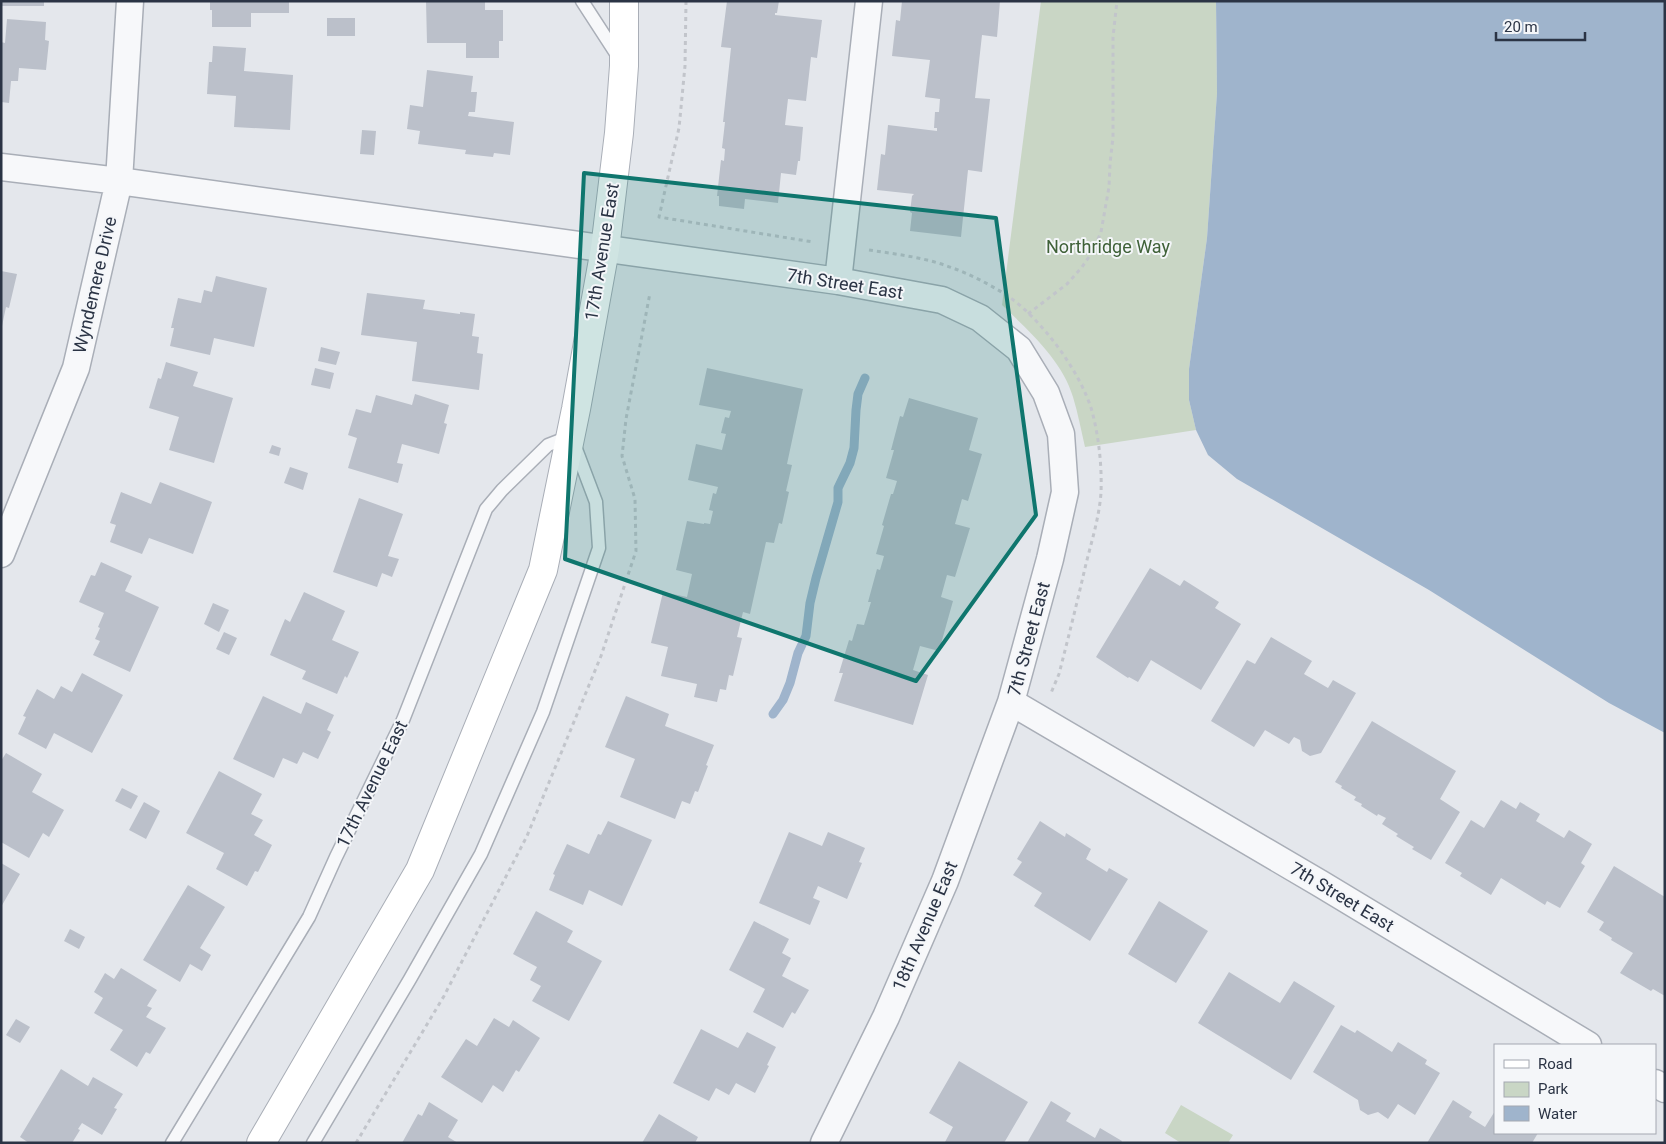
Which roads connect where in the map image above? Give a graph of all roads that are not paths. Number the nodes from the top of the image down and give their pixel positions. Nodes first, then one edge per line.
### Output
1 (130, 1) edge
2 (582, 1) edge
3 (624, 1) edge
4 (869, 1) edge
5 (624, 66) junction
6 (1, 167) edge
7 (119, 181) junction
8 (605, 249) junction
9 (838, 281) junction
10 (571, 436) junction
11 (1, 554) edge
12 (1011, 702) junction
13 (1586, 1044) edge
14 (172, 1143) edge
15 (261, 1143) edge
16 (313, 1143) edge
17 (824, 1143) edge

1 - 7 street, Wyndemere Drive
2 - 5 lane
3 - 5 street, 17th Avenue East
4 - 9 street
5 - 8 street, 17th Avenue East
6 - 7 street, 7th Street East
7 - 8 street, 7th Street East
7 - 11 street, Wyndemere Drive
8 - 9 street, 7th Street East
8 - 10 street, 17th Avenue East
9 - 12 street, 7th Street East
10 - 14 lane, 17th Avenue East
10 - 15 street, 17th Avenue East
10 - 16 lane
12 - 13 street, 7th Street East
12 - 17 street, 18th Avenue East

